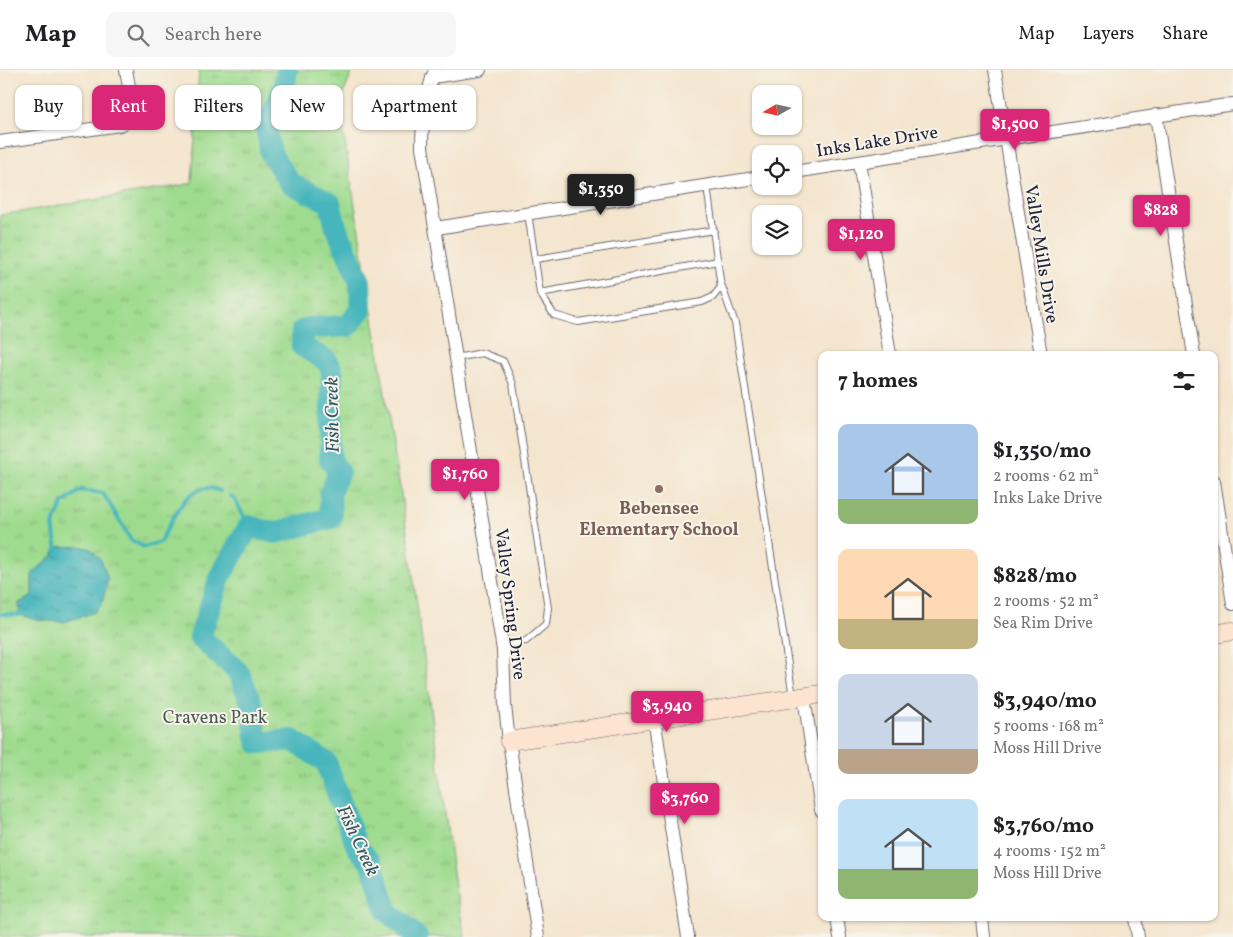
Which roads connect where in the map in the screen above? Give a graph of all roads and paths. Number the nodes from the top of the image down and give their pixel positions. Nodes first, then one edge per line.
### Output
1 (126, 70) edge
2 (480, 70) edge
3 (995, 70) edge
4 (433, 74) edge
5 (1233, 104) edge
6 (1156, 115) junction
7 (1006, 138) junction
8 (0, 142) edge
9 (858, 162) junction
10 (802, 171) edge
11 (752, 178) edge
12 (707, 186) junction
13 (528, 213) junction
14 (436, 228) junction
15 (714, 230) junction
16 (536, 259) junction
17 (718, 261) junction
18 (721, 284) junction
19 (540, 293) junction
20 (889, 351) edge
21 (1040, 351) edge
22 (1193, 351) edge
23 (456, 358) junction
24 (1218, 507) edge
25 (1233, 604) edge
26 (1233, 631) edge
27 (1218, 633) edge
28 (502, 646) junction
29 (806, 696) edge
30 (654, 718) junction
31 (509, 741) junction
32 (818, 787) edge
33 (837, 921) edge
34 (982, 921) edge
35 (1135, 921) edge
36 (538, 937) edge
37 (688, 937) edge
38 (840, 937) edge
39 (984, 937) edge
40 (1138, 937) edge

1 - 8 street
2 - 4 street
3 - 7 street, Valley Mills Drive
4 - 14 street, Valley Spring Drive
5 - 6 street, Inks Lake Drive
6 - 7 street, Inks Lake Drive
6 - 22 street
7 - 9 street, Inks Lake Drive
7 - 21 street, Valley Mills Drive
9 - 10 street, Inks Lake Drive
9 - 20 street
11 - 12 street
12 - 13 street
12 - 15 lane
13 - 14 street
13 - 16 lane
14 - 23 street, Valley Spring Drive
15 - 16 lane
15 - 17 lane
16 - 19 lane
17 - 18 lane
17 - 19 lane
18 - 19 lane
18 - 29 lane
23 - 28 street, Valley Spring Drive
23 - 28 lane
24 - 25 street
26 - 27 street
28 - 31 street, Valley Spring Drive
29 - 30 street
29 - 32 street
30 - 31 street
30 - 37 street
31 - 36 street, Valley Spring Drive
33 - 38 street
34 - 39 street
35 - 40 street

